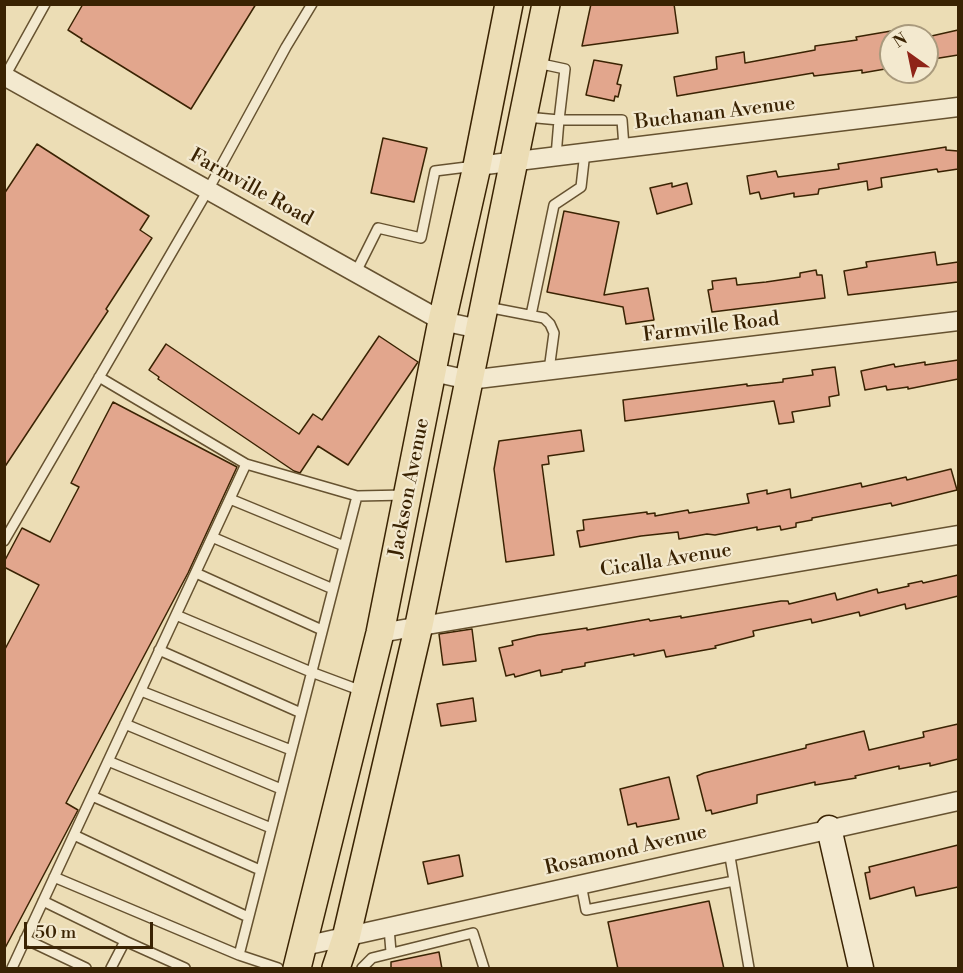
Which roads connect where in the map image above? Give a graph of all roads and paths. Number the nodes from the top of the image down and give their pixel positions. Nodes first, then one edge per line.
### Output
1 (45, 4) edge
2 (312, 4) edge
3 (509, 4) edge
4 (546, 4) edge
5 (534, 62) junction
6 (5, 76) edge
7 (958, 107) edge
8 (523, 117) junction
9 (560, 120) junction
10 (624, 147) junction
11 (585, 152) junction
12 (556, 156) junction
13 (514, 161) junction
14 (477, 165) junction
15 (208, 190) junction
16 (356, 272) junction
17 (531, 315) junction
18 (481, 318) junction
19 (442, 321) junction
20 (958, 321) edge
21 (549, 370) junction
22 (433, 372) junction
23 (99, 377) junction
24 (469, 380) junction
25 (246, 464) junction
26 (408, 495) junction
27 (357, 496) junction
28 (230, 499) junction
29 (958, 535) edge
30 (212, 537) junction
31 (4, 541) edge
32 (344, 546) junction
33 (195, 573) junction
34 (333, 589) junction
35 (176, 615) junction
36 (419, 625) junction
37 (322, 630) junction
38 (380, 633) junction
39 (159, 651) junction
40 (311, 672) junction
41 (141, 691) junction
42 (366, 693) junction
43 (301, 713) junction
44 (125, 724) junction
45 (291, 750) junction
46 (108, 761) junction
47 (281, 789) junction
48 (92, 796) junction
49 (958, 801) edge
50 (271, 828) junction
51 (829, 828) junction
52 (74, 835) junction
53 (729, 851) junction
54 (260, 870) junction
55 (54, 877) junction
56 (734, 881) junction
57 (581, 885) junction
58 (43, 901) junction
59 (248, 917) junction
60 (388, 928) junction
61 (346, 938) junction
62 (26, 939) junction
63 (125, 941) junction
64 (392, 952) junction
65 (239, 955) junction
66 (300, 957) edge
67 (254, 964) edge
68 (12, 969) edge
69 (86, 969) edge
70 (111, 969) edge
71 (185, 969) edge
72 (278, 969) edge
73 (336, 969) edge
74 (362, 969) edge
75 (484, 969) edge
76 (749, 969) edge
77 (861, 969) edge

1 - 6 lane
2 - 15 lane
3 - 14 main road, Jackson Avenue
4 - 5 main road, Jackson Avenue
5 - 8 main road, Jackson Avenue
5 - 9 lane
6 - 15 street, Farmville Road
7 - 10 street, Buchanan Avenue
8 - 9 lane
8 - 13 main road, Jackson Avenue
9 - 10 lane
9 - 12 lane
10 - 11 street, Buchanan Avenue
11 - 12 street, Buchanan Avenue
11 - 17 lane
12 - 13 street, Buchanan Avenue
13 - 14 street, Buchanan Avenue
13 - 18 main road, Jackson Avenue
14 - 16 lane
14 - 19 main road, Jackson Avenue
15 - 16 street, Farmville Road
15 - 23 lane
16 - 19 street, Farmville Road
17 - 18 lane
17 - 21 lane
18 - 19 street, Farmville Road
18 - 24 main road, Jackson Avenue
19 - 22 main road, Jackson Avenue
20 - 21 street, Farmville Road
21 - 24 street, Farmville Road
22 - 24 street, Farmville Road
22 - 26 main road, Jackson Avenue
23 - 25 lane
23 - 31 lane
24 - 36 main road, Jackson Avenue
25 - 27 lane
25 - 28 lane
26 - 27 lane
26 - 38 main road, Jackson Avenue
27 - 32 lane
28 - 30 lane
28 - 32 lane
29 - 36 street, Cicalla Avenue
30 - 33 lane
30 - 34 lane
32 - 34 lane
33 - 35 lane
33 - 37 lane
34 - 37 lane
35 - 39 lane
35 - 40 lane
36 - 38 street, Cicalla Avenue
36 - 61 main road, Jackson Avenue
37 - 40 lane
38 - 42 main road, Jackson Avenue
39 - 41 lane
39 - 43 lane
40 - 42 lane
40 - 43 lane
41 - 44 lane
41 - 45 lane
42 - 66 main road, Jackson Avenue
43 - 45 lane
44 - 46 lane
44 - 47 lane
45 - 47 lane
46 - 48 lane
46 - 50 lane
47 - 50 lane
48 - 52 lane
48 - 54 lane
49 - 51 street, Rosamond Avenue
50 - 54 lane
51 - 53 street, Rosamond Avenue
51 - 77 street
52 - 55 lane
52 - 59 lane
53 - 56 lane
53 - 57 street, Rosamond Avenue
54 - 59 lane
55 - 58 lane
55 - 65 lane
56 - 57 lane
56 - 76 lane
57 - 60 street, Rosamond Avenue
58 - 62 lane
58 - 63 lane
59 - 65 lane
60 - 61 street, Rosamond Avenue
60 - 64 lane
61 - 66 street, Rosamond Avenue
61 - 73 main road, Jackson Avenue
62 - 68 lane
62 - 69 lane
63 - 70 lane
63 - 71 lane
64 - 74 lane
64 - 75 lane
65 - 67 lane
67 - 72 lane

